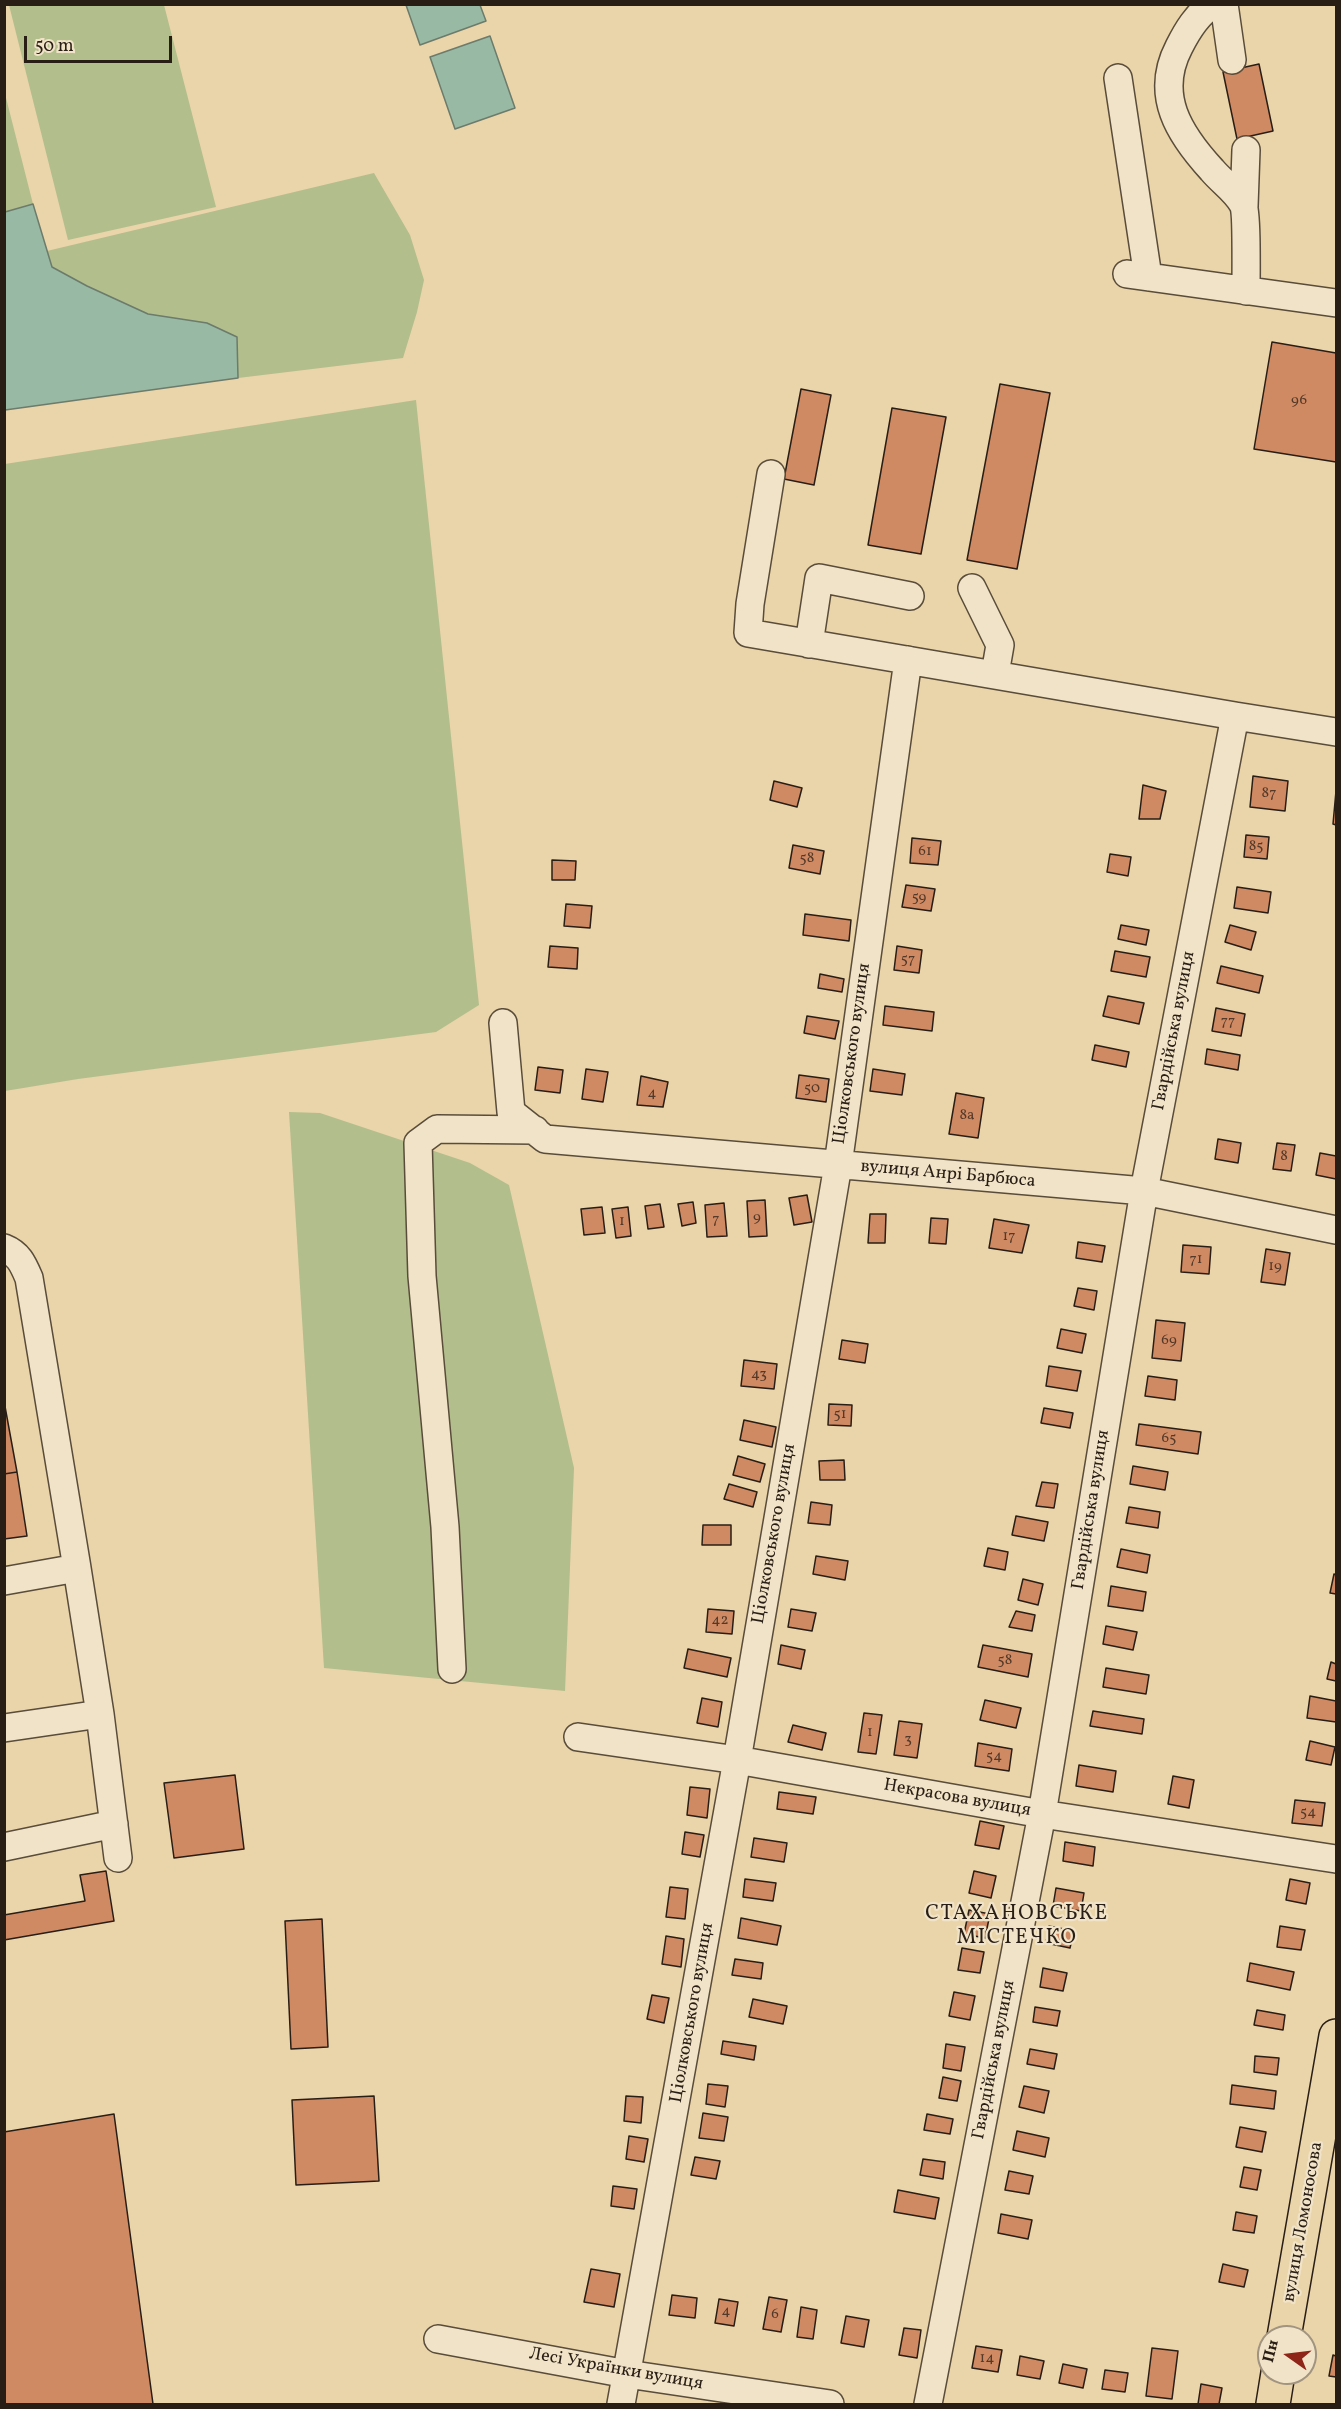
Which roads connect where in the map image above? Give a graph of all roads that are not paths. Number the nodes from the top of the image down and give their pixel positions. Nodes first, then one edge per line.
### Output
1 (1213, 4) edge
2 (1224, 4) edge
3 (1232, 60) dead end
4 (1118, 78) dead end
5 (1246, 150) dead end
6 (1244, 206) junction
7 (1246, 291) junction
8 (1336, 303) edge
9 (771, 474) dead end
10 (972, 588) dead end
11 (909, 596) dead end
12 (809, 644) junction
13 (908, 660) junction
14 (995, 674) junction
15 (1235, 716) junction
16 (1336, 732) edge
17 (503, 1023) dead end
18 (535, 1131) junction
19 (838, 1165) junction
20 (1144, 1191) junction
21 (1336, 1230) edge
22 (4, 1248) edge
23 (77, 1568) junction
24 (4, 1581) edge
25 (452, 1669) dead end
26 (100, 1714) junction
27 (4, 1728) edge
28 (578, 1737) dead end
29 (737, 1760) junction
30 (1042, 1814) junction
31 (114, 1824) junction
32 (4, 1847) edge
33 (118, 1858) dead end
34 (1336, 1859) edge
35 (1336, 2036) edge
36 (1286, 2325) edge
37 (438, 2339) dead end
38 (627, 2374) junction
39 (1276, 2385) edge
40 (621, 2404) edge
41 (831, 2404) edge
42 (928, 2404) edge
43 (1273, 2404) edge

1 - 6 street
2 - 3 street
4 - 7 street
5 - 6 street
6 - 7 street
7 - 8 street
9 - 12 street
10 - 14 street
11 - 12 street
12 - 13 street
13 - 14 street
13 - 19 street, Ціолковського вулиця
14 - 15 street
15 - 16 street
15 - 20 street, Гвардійська вулиця
17 - 18 street, вулиця Анрі Барбюса
18 - 19 street, вулиця Анрі Барбюса
18 - 25 street
19 - 20 street, вулиця Анрі Барбюса
19 - 29 street, Ціолковського вулиця
20 - 21 street, вулиця Анрі Барбюса
20 - 30 street, Гвардійська вулиця
22 - 23 street
23 - 24 street
23 - 26 street
26 - 27 street
26 - 31 street
28 - 29 street, Некрасова вулиця
29 - 30 street, Некрасова вулиця
29 - 38 street, Ціолковського вулиця
30 - 34 street, Некрасова вулиця
30 - 42 street, Гвардійська вулиця
31 - 32 street
31 - 33 street
35 - 36 main road, вулиця Ломоносова
37 - 38 street, Лесі Українки вулиця
38 - 40 street, Ціолковського вулиця
38 - 41 street, Лесі Українки вулиця
39 - 43 main road

